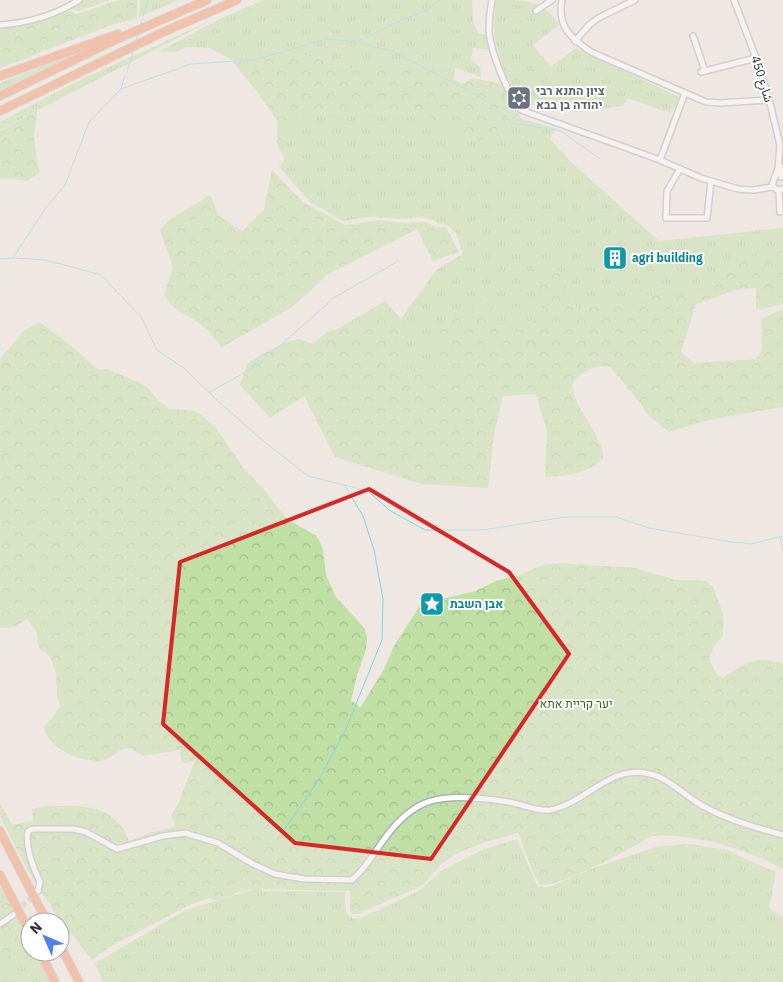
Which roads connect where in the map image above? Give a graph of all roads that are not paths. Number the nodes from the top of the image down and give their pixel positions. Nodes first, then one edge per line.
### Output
1 (79, 0) edge
2 (207, 0) edge
3 (237, 0) edge
4 (492, 0) edge
5 (552, 0) edge
6 (562, 0) edge
7 (635, 0) edge
8 (734, 0) edge
9 (536, 11) dead end
10 (172, 14) junction
11 (0, 25) edge
12 (693, 36) dead end
13 (575, 41) junction
14 (756, 58) junction
15 (0, 76) edge
16 (42, 90) junction
17 (685, 93) junction
18 (0, 96) edge
19 (769, 100) junction
20 (0, 111) edge
21 (0, 115) edge
22 (660, 160) junction
23 (781, 164) edge
24 (680, 169) junction
25 (782, 177) edge
26 (774, 180) junction
27 (711, 181) junction
28 (773, 187) junction
29 (781, 190) edge
30 (780, 212) dead end
31 (0, 831) edge
32 (783, 835) edge
33 (0, 875) edge
34 (38, 891) dead end
35 (43, 912) edge
36 (20, 914) edge
37 (13, 915) tunnel mouth
38 (0, 924) edge
39 (45, 962) edge
40 (68, 962) edge
41 (56, 982) edge
42 (79, 982) edge

1 - 11 street
2 - 10 highway
3 - 16 highway
4 - 22 street
5 - 9 street
6 - 13 street
7 - 13 street
8 - 14 street, شارع 450
10 - 15 highway
10 - 18 highway
12 - 14 street
13 - 17 street
14 - 19 street, شارع 450
16 - 20 highway
16 - 21 highway
17 - 19 street
17 - 22 street
19 - 23 street, شارع 450
22 - 24 street
23 - 25 street, شارع 450
23 - 26 street, شارع 450
24 - 27 street
24 - 27 street
25 - 26 street
26 - 28 street, شارع 450
27 - 28 street
28 - 29 street
29 - 30 street
31 - 35 highway
32 - 34 street
33 - 36 highway
37 - 38 street
39 - 41 highway
40 - 42 highway

